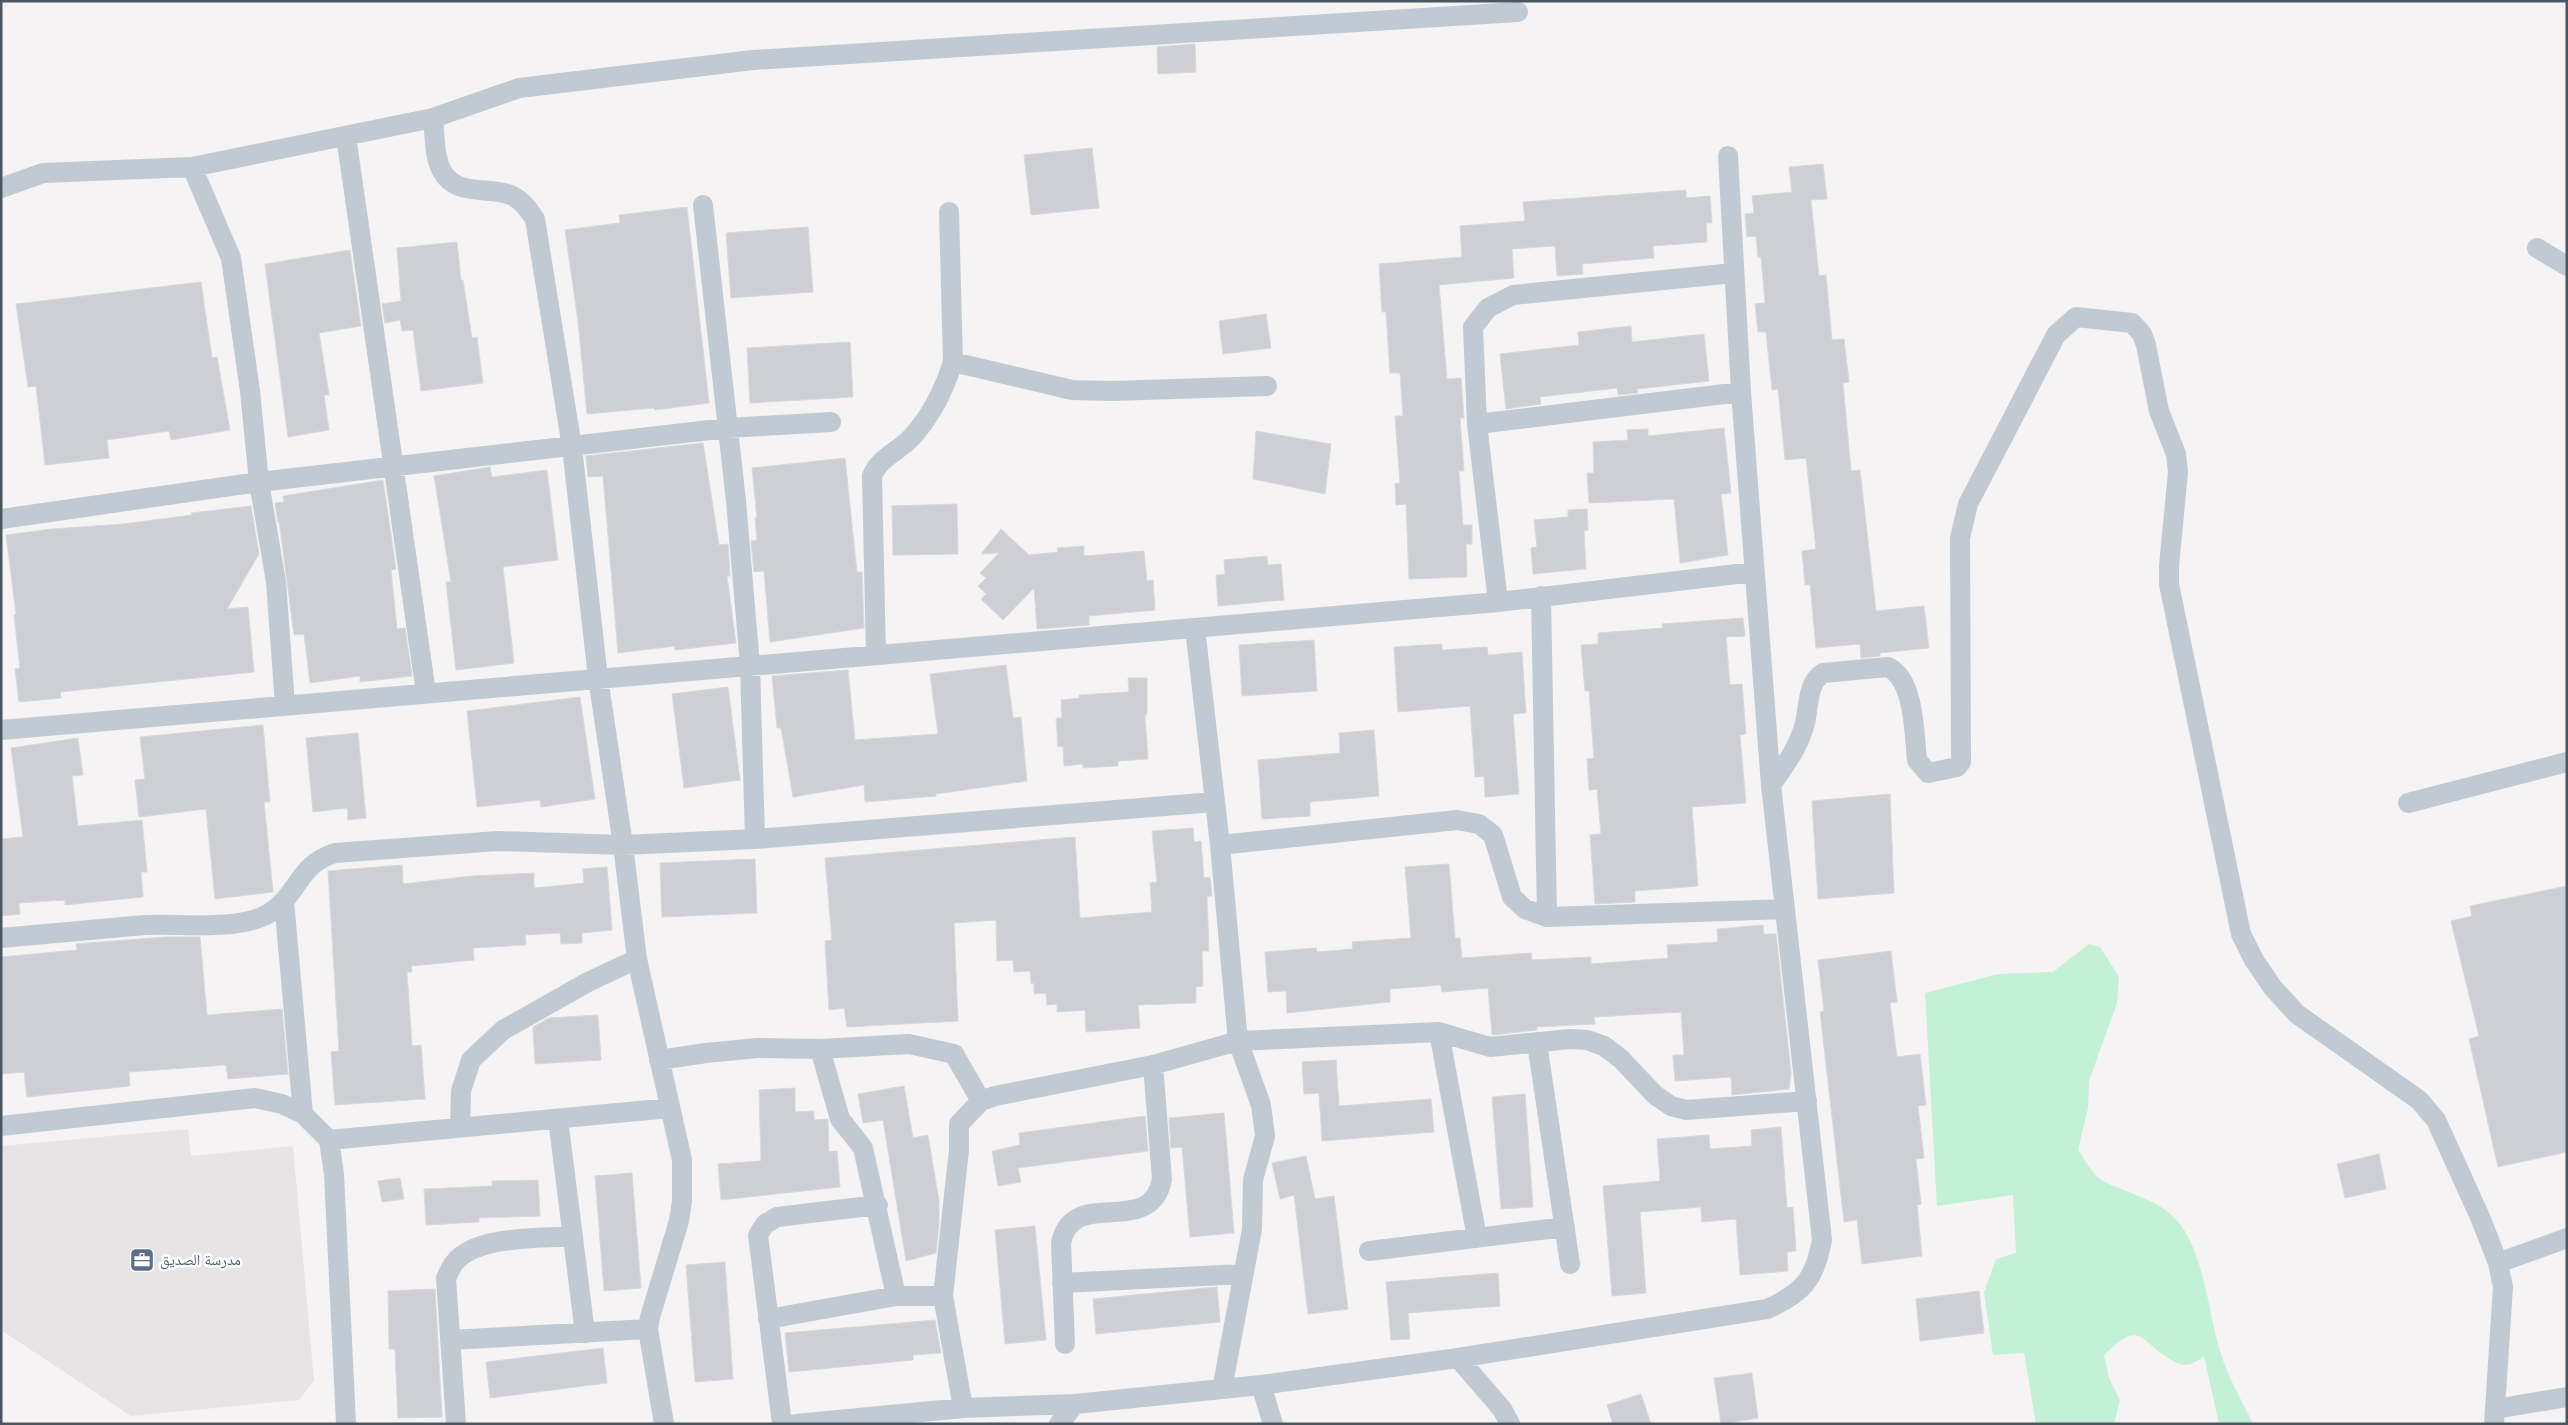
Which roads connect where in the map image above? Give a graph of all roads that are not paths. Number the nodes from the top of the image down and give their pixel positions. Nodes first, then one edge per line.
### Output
1 (1518, 12) dead end
2 (433, 118) junction
3 (346, 136) junction
4 (1728, 156) dead end
5 (192, 167) junction
6 (1, 188) edge
7 (703, 205) dead end
8 (949, 212) dead end
9 (2537, 248) dead end
10 (2567, 266) edge
11 (1734, 273) junction
12 (953, 362) junction
13 (1267, 386) dead end
14 (1741, 392) junction
15 (831, 422) dead end
16 (1477, 424) junction
17 (727, 428) junction
18 (572, 447) junction
19 (394, 467) junction
20 (259, 482) junction
21 (1, 519) edge
22 (1754, 572) junction
23 (1540, 596) junction
24 (1498, 602) junction
25 (1195, 628) junction
26 (876, 654) junction
27 (750, 665) junction
28 (598, 678) junction
29 (426, 693) junction
30 (285, 704) junction
31 (1, 730) edge
32 (2567, 762) edge
33 (1771, 785) junction
34 (1215, 802) junction
35 (2408, 803) dead end
36 (755, 839) junction
37 (623, 845) junction
38 (1220, 845) junction
39 (284, 901) junction
40 (1785, 909) junction
41 (1547, 917) junction
42 (1, 938) edge
43 (637, 959) junction
44 (1439, 1032) junction
45 (1238, 1041) junction
46 (1537, 1043) junction
47 (820, 1049) junction
48 (659, 1060) junction
49 (1153, 1065) junction
50 (981, 1101) junction
51 (1807, 1101) junction
52 (670, 1108) junction
53 (303, 1114) junction
54 (558, 1119) junction
55 (1, 1126) edge
56 (460, 1128) junction
57 (329, 1140) junction
58 (878, 1206) junction
59 (1565, 1227) junction
60 (573, 1236) junction
61 (1477, 1238) junction
62 (2567, 1238) edge
63 (1369, 1251) dead end
64 (2498, 1263) junction
65 (1570, 1264) dead end
66 (1243, 1274) junction
67 (1062, 1283) junction
68 (896, 1296) junction
69 (943, 1296) junction
70 (768, 1318) junction
71 (648, 1329) junction
72 (585, 1333) junction
73 (450, 1340) junction
74 (1065, 1344) dead end
75 (1458, 1358) junction
76 (1261, 1385) junction
77 (1222, 1389) junction
78 (2567, 1397) edge
79 (1075, 1404) junction
80 (963, 1408) junction
81 (2494, 1416) edge
82 (346, 1424) edge
83 (456, 1424) edge
84 (664, 1424) edge
85 (782, 1424) edge
86 (796, 1424) edge
87 (1059, 1424) edge
88 (1273, 1424) edge
89 (1510, 1424) edge

1 - 2 street
2 - 3 street
2 - 18 street
3 - 5 street
3 - 19 street
4 - 11 street
5 - 6 street
5 - 20 street
7 - 17 street
8 - 12 street
9 - 10 street
11 - 14 street
11 - 16 street
12 - 13 street
12 - 26 street
14 - 16 street
14 - 22 street
15 - 17 street
16 - 24 street
17 - 18 street
17 - 27 street
18 - 19 street
18 - 28 street
19 - 20 street
19 - 29 street
20 - 21 street
20 - 30 street
22 - 23 street
22 - 33 street
23 - 24 street
23 - 41 street
24 - 25 street
25 - 26 street
25 - 34 street
26 - 27 street
27 - 28 street
27 - 36 street
28 - 29 street
28 - 37 street
29 - 30 street
30 - 31 street
32 - 35 street
33 - 40 street
33 - 64 street
34 - 36 street
34 - 38 street
36 - 37 street
37 - 39 street
37 - 43 street
38 - 41 street
38 - 45 street
39 - 42 street
39 - 53 street
40 - 41 street
40 - 51 street
43 - 48 street
43 - 56 street
44 - 45 street
44 - 46 street
44 - 61 street
45 - 49 street
45 - 66 street
46 - 51 street
46 - 59 street
47 - 48 street
47 - 50 street
47 - 58 street
48 - 52 street
49 - 50 street
49 - 67 street
50 - 69 street
51 - 75 street
52 - 54 street
52 - 71 street
53 - 55 street
53 - 57 street
54 - 56 street
54 - 60 street
56 - 57 street
57 - 82 street
58 - 68 street
58 - 70 street
59 - 61 street
59 - 65 street
60 - 72 street
60 - 73 street
61 - 63 street
62 - 64 street
64 - 81 street
66 - 67 street
66 - 77 street
67 - 74 street
68 - 69 street
68 - 70 street
69 - 80 street
70 - 85 street
71 - 72 street
71 - 84 street
72 - 73 street
73 - 83 street
75 - 76 street
75 - 89 street
76 - 77 street
76 - 88 street
77 - 79 street
78 - 81 street
79 - 80 street
79 - 87 street
80 - 86 street

